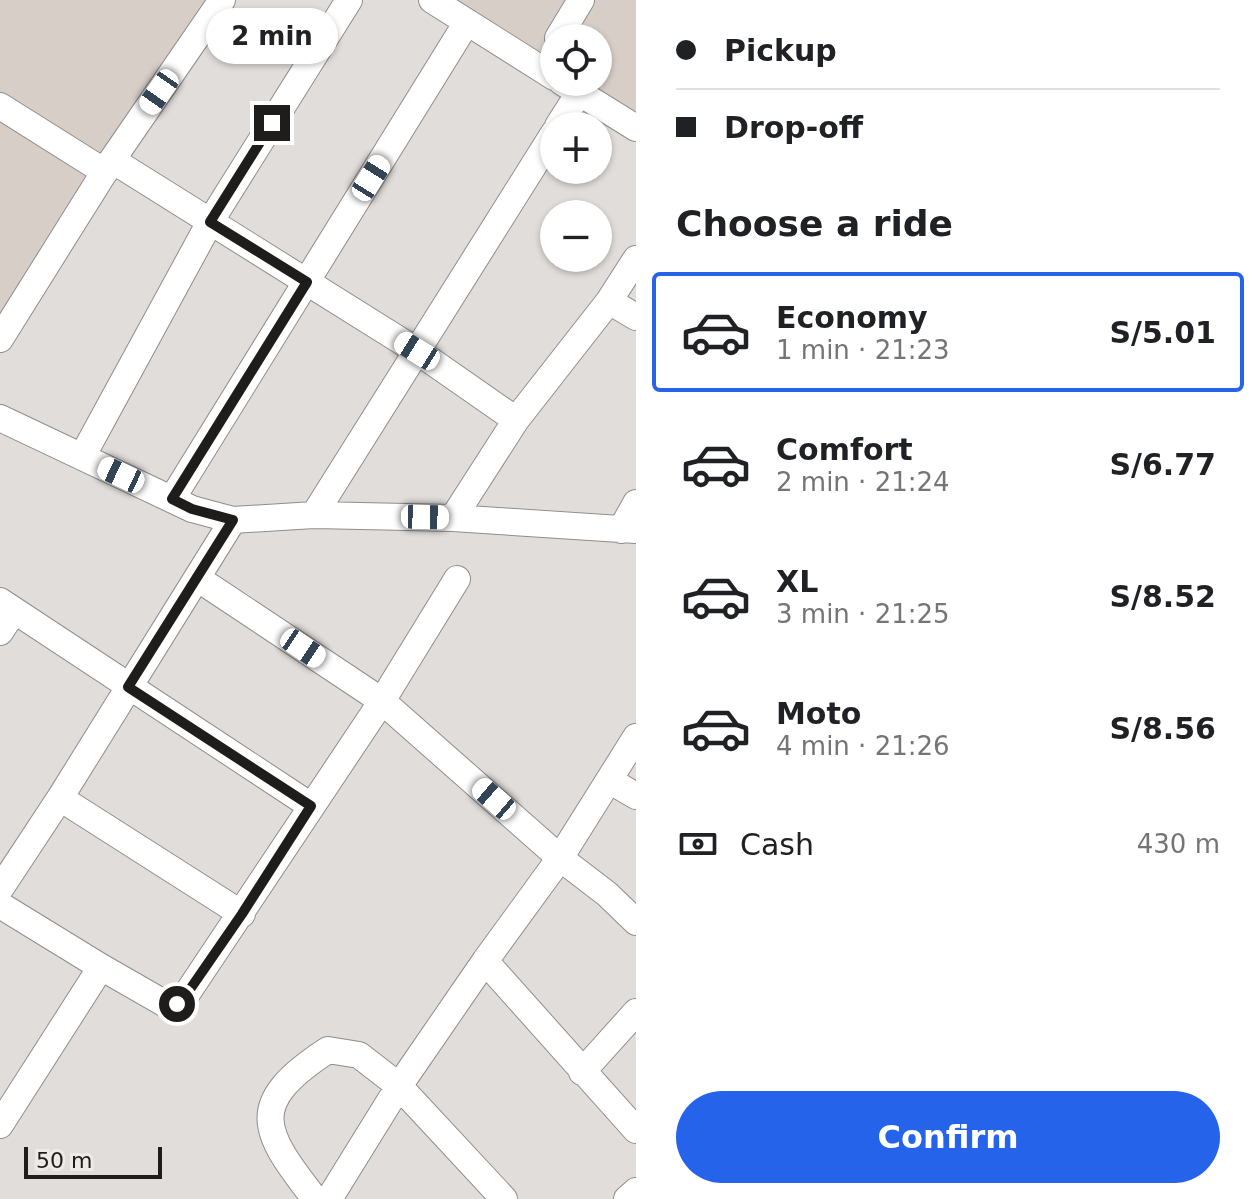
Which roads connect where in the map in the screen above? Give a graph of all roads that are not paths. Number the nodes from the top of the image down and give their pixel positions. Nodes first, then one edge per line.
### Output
1 (222, 0) edge
2 (349, 0) edge
3 (432, 0) edge
4 (581, 0) edge
5 (467, 22) junction
6 (566, 24) edge
7 (540, 68) edge
8 (585, 96) edge
9 (0, 106) edge
10 (636, 128) edge
11 (540, 155) edge
12 (108, 166) junction
13 (210, 222) junction
14 (636, 259) edge
15 (307, 282) junction
16 (609, 301) junction
17 (636, 317) edge
18 (0, 339) edge
19 (417, 351) junction
20 (0, 418) edge
21 (516, 420) junction
22 (82, 457) junction
23 (172, 499) junction
24 (636, 503) edge
25 (314, 515) junction
26 (453, 518) junction
27 (233, 520) junction
28 (628, 530) edge
29 (197, 578) junction
30 (457, 579) dead end
31 (5, 615) edge
32 (128, 687) junction
33 (382, 701) junction
34 (636, 737) edge
35 (609, 780) junction
36 (636, 796) edge
37 (60, 798) junction
38 (311, 806) junction
39 (560, 858) junction
40 (0, 889) edge
41 (0, 905) edge
42 (242, 914) junction
43 (636, 922) edge
44 (485, 961) junction
45 (101, 967) junction
46 (636, 1012) edge
47 (582, 1072) junction
48 (399, 1086) junction
49 (0, 1125) edge
50 (636, 1130) edge
51 (636, 1191) edge
52 (315, 1199) edge
53 (329, 1199) edge
54 (504, 1199) edge
55 (627, 1199) edge

1 - 12 street
2 - 13 street
3 - 5 street
4 - 6 street
5 - 7 street
5 - 15 street
8 - 10 street
9 - 12 street
11 - 19 street
12 - 13 street
12 - 18 street
13 - 15 street
13 - 22 street
14 - 16 street
15 - 19 street
15 - 23 street
16 - 17 street
16 - 21 street
19 - 21 street
19 - 25 street
20 - 22 street
21 - 26 street
22 - 23 street
23 - 27 street
24 - 28 street
25 - 26 street
25 - 27 street
26 - 28 street
27 - 29 street
29 - 32 street
29 - 33 street
30 - 33 street
31 - 32 street
32 - 37 street
32 - 38 street
33 - 38 street
33 - 39 street
34 - 35 street
35 - 36 street
35 - 39 street
37 - 40 street
37 - 42 street
38 - 42 street
39 - 43 street
39 - 44 street
41 - 45 street
42 - 45 street
44 - 47 street
44 - 48 street
45 - 49 street
46 - 47 street
47 - 50 street
48 - 52 street
48 - 53 street
48 - 54 street
51 - 55 street

